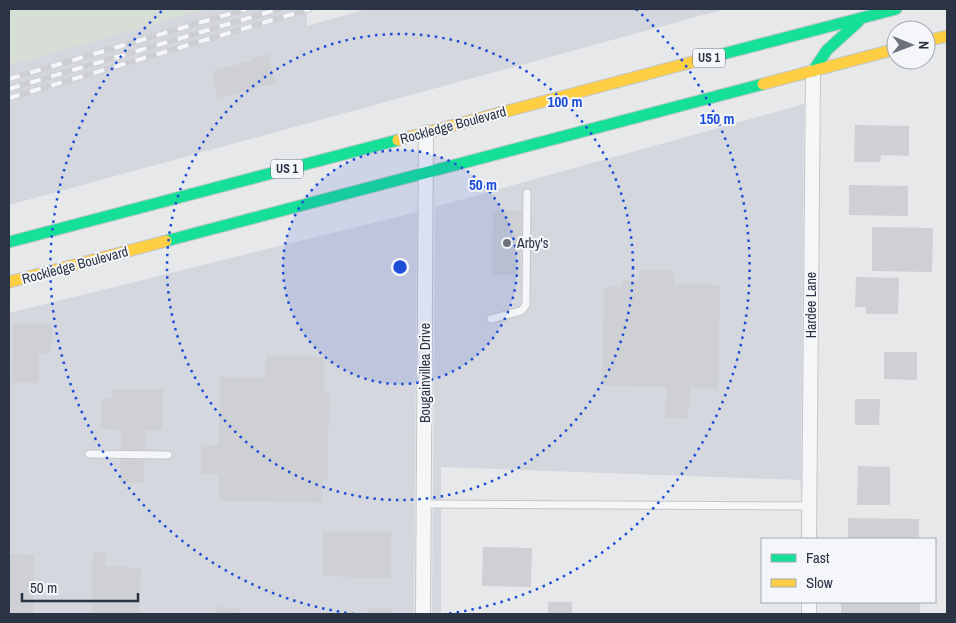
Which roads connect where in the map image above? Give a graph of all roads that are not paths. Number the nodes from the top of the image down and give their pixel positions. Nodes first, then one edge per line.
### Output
1 (896, 9) edge
2 (864, 17) junction
3 (886, 52) edge
4 (813, 71) junction
5 (426, 132) junction
6 (426, 173) junction
7 (527, 193) dead end
8 (30, 236) junction
9 (9, 242) edge
10 (9, 254) edge
11 (9, 282) edge
12 (490, 319) dead end
13 (89, 454) dead end
14 (168, 455) dead end
15 (424, 504) junction
16 (810, 506) junction
17 (810, 538) edge
18 (423, 614) edge

1 - 2 main road, Rockledge Boulevard / US 1
2 - 4 main road
2 - 5 main road, Rockledge Boulevard / US 1
3 - 4 main road, Rockledge Boulevard
4 - 6 main road, Rockledge Boulevard
4 - 16 street, Hardee Lane
5 - 6 street, Bougainvillea Drive
5 - 8 main road, Rockledge Boulevard / US 1
6 - 11 main road, Rockledge Boulevard
6 - 15 street, Bougainvillea Drive
7 - 12 lane
8 - 9 main road, Rockledge Boulevard / US 1
8 - 10 main road
13 - 14 lane
15 - 16 lane
15 - 18 street, Bougainvillea Drive
16 - 17 street, Hardee Lane

